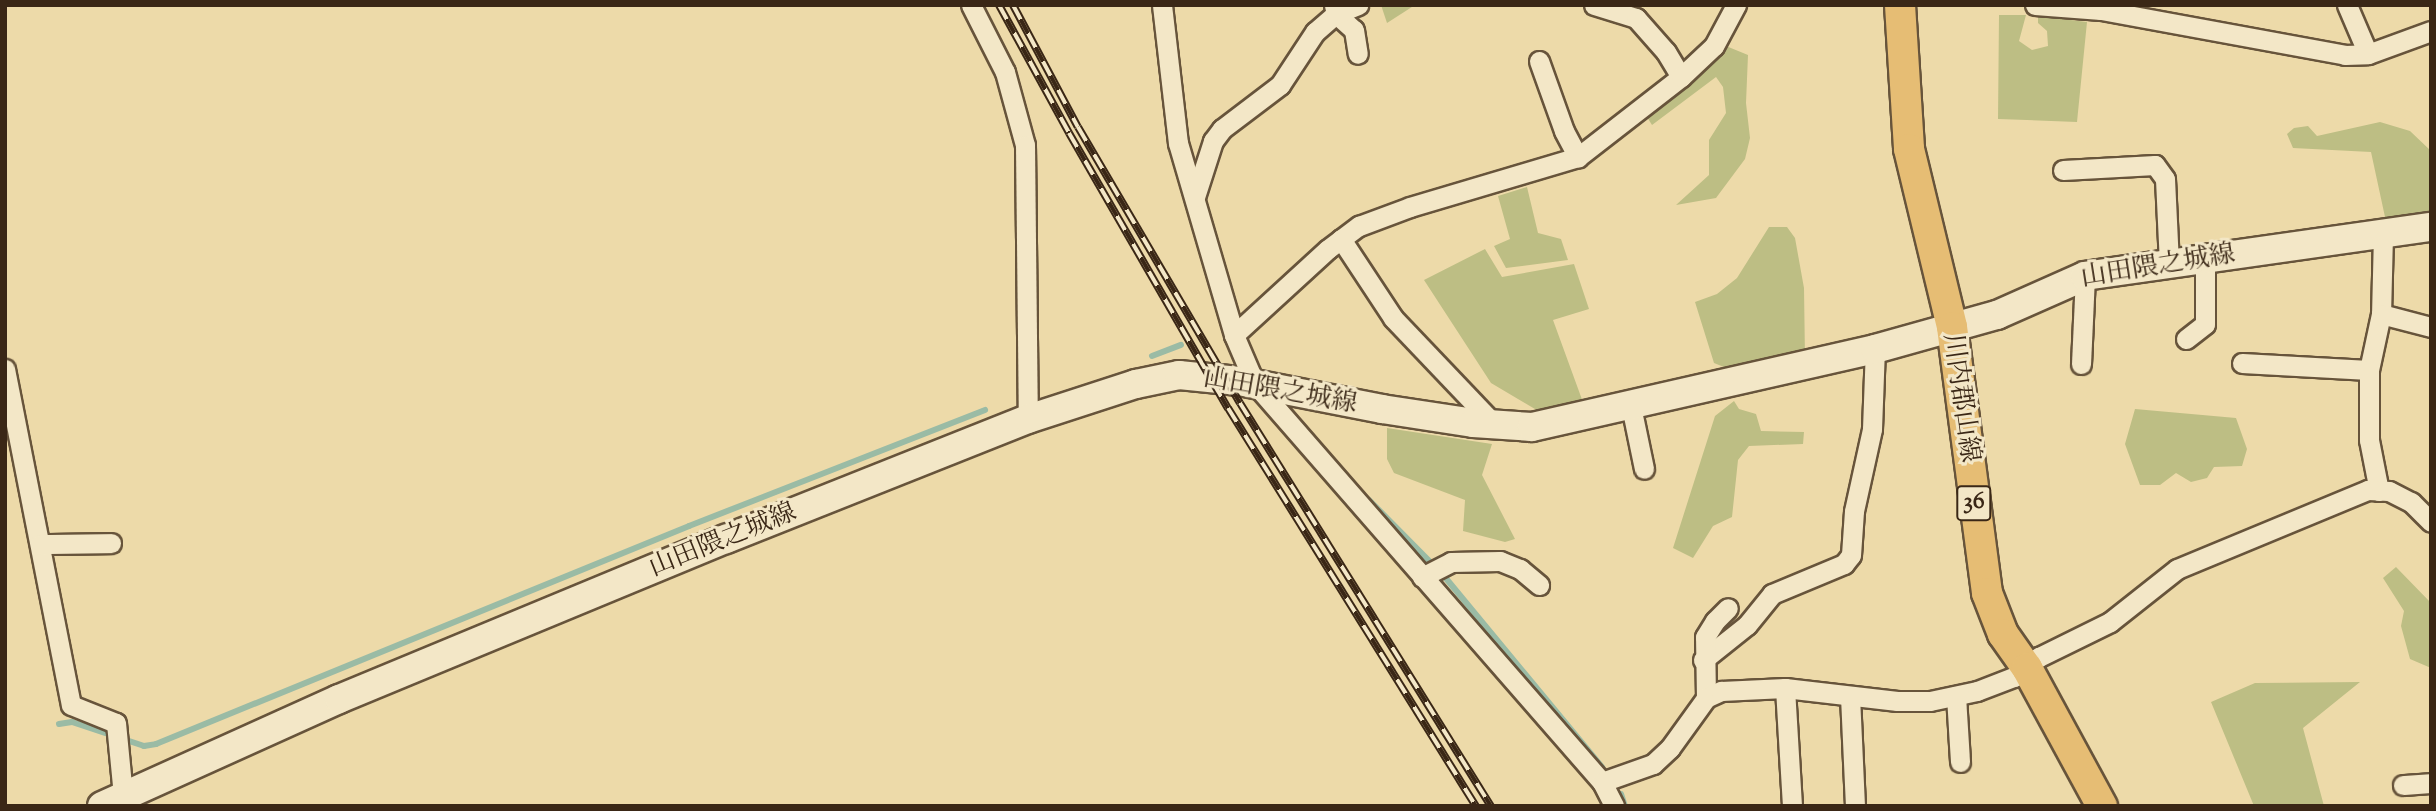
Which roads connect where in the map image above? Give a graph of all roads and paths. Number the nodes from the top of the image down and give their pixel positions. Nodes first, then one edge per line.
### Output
1 (971, 5) edge
2 (1162, 5) edge
3 (1358, 5) edge
4 (1594, 5) edge
5 (1736, 5) edge
6 (1900, 5) edge
7 (2035, 5) edge
8 (2347, 5) edge
9 (1335, 10) edge
10 (2431, 31) edge
11 (1358, 54) dead end
12 (2368, 54) junction
13 (1539, 61) dead end
14 (1681, 77) junction
15 (1577, 157) junction
16 (2063, 170) dead end
17 (1195, 197) junction
18 (2431, 227) edge
19 (2383, 234) junction
20 (1341, 239) junction
21 (2205, 258) junction
22 (2169, 263) junction
23 (2085, 276) junction
24 (2381, 314) junction
25 (1952, 327) junction
26 (2431, 327) edge
27 (1234, 335) junction
28 (2186, 339) dead end
29 (1875, 349) junction
30 (2242, 363) dead end
31 (2081, 364) dead end
32 (5, 369) edge
33 (2369, 370) junction
34 (1255, 384) junction
35 (1631, 406) junction
36 (1028, 419) junction
37 (1494, 424) junction
38 (1644, 469) dead end
39 (2379, 491) junction
40 (2431, 522) edge
41 (111, 543) dead end
42 (40, 544) junction
43 (1432, 571) junction
44 (1539, 585) dead end
45 (1728, 608) dead end
46 (1703, 660) junction
47 (2027, 668) junction
48 (1785, 688) junction
49 (1850, 696) junction
50 (1956, 696) junction
51 (1706, 698) junction
52 (1960, 762) dead end
53 (1602, 782) junction
54 (2431, 783) edge
55 (2403, 785) dead end
56 (112, 801) edge
57 (1614, 806) edge
58 (1791, 806) edge
59 (1855, 806) edge
60 (2102, 806) edge

1 - 36 street
2 - 17 street
3 - 9 street
4 - 14 street
5 - 14 street
6 - 25 main road, 川内郡山線 / 36
7 - 12 street
8 - 12 street
9 - 11 street
9 - 17 street
10 - 12 street
13 - 15 street
14 - 15 street
15 - 20 street
16 - 22 street
17 - 27 street
18 - 19 main road, 山田隈之城線
19 - 21 main road, 山田隈之城線
19 - 24 street
20 - 27 street
20 - 37 street
21 - 22 main road, 山田隈之城線
21 - 28 street
22 - 23 main road, 山田隈之城線
23 - 25 main road, 山田隈之城線
23 - 31 street
24 - 26 street
24 - 33 street
25 - 29 main road, 山田隈之城線
25 - 47 main road, 川内郡山線 / 36
27 - 34 street
29 - 35 main road, 山田隈之城線
29 - 46 street
30 - 33 street
32 - 42 street
33 - 39 street
34 - 36 main road, 山田隈之城線
34 - 37 main road, 山田隈之城線
34 - 43 street
35 - 37 main road, 山田隈之城線
35 - 38 street
36 - 56 main road, 山田隈之城線
39 - 40 street
39 - 47 street
41 - 42 street
42 - 56 street
43 - 44 street
43 - 53 street
45 - 46 street
46 - 51 street
47 - 50 street
47 - 60 main road, 川内郡山線 / 36
48 - 49 street
48 - 51 street
48 - 58 street
49 - 50 street
49 - 59 street
50 - 52 street
51 - 53 street
53 - 57 street
54 - 55 street

